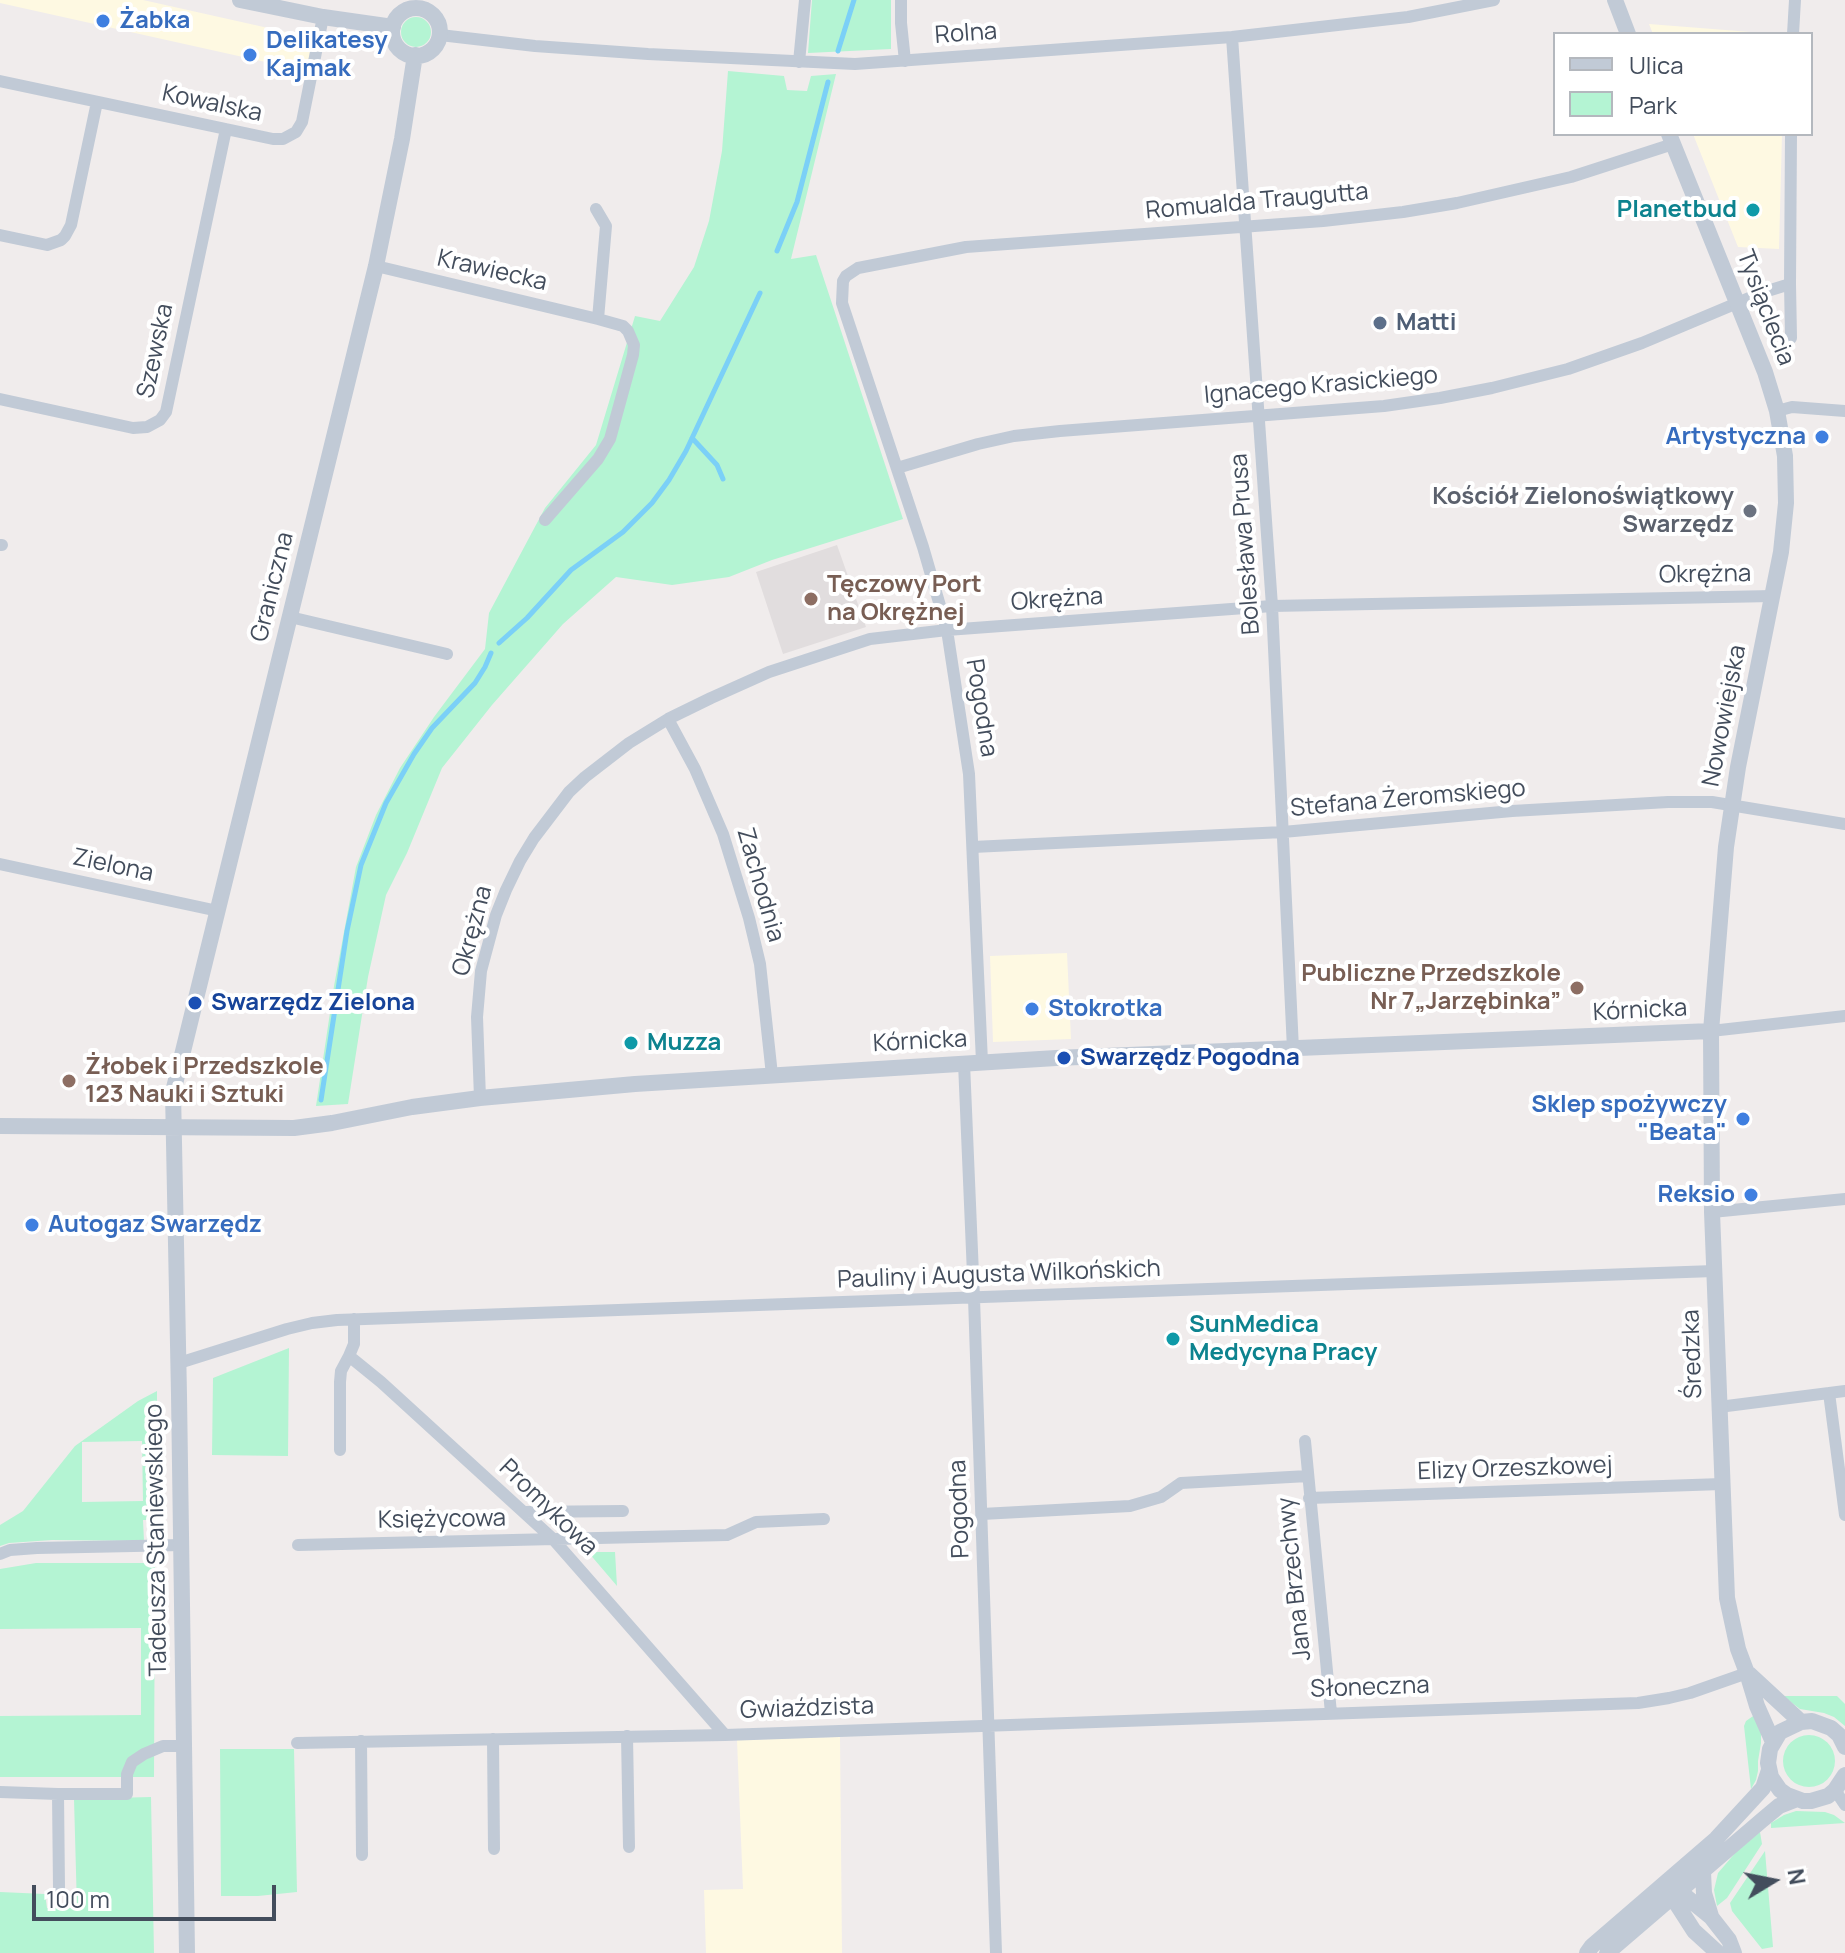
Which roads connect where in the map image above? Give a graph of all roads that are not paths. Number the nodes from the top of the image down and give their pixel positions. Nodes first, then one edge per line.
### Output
1 (242, 0) edge
2 (805, 0) edge
3 (901, 0) edge
4 (1494, 0) edge
5 (1615, 0) edge
6 (1795, 0) edge
7 (421, 4) edge
8 (323, 17) junction
9 (393, 27) junction
10 (1627, 32) edge
11 (1793, 32) edge
12 (440, 35) junction
13 (1232, 37) junction
14 (415, 55) junction
15 (905, 61) junction
16 (799, 62) junction
17 (0, 81) edge
18 (97, 102) junction
19 (226, 129) junction
20 (1791, 136) edge
21 (1671, 139) edge
22 (596, 209) dead end
23 (1244, 226) junction
24 (0, 235) edge
25 (376, 266) junction
26 (843, 281) joint
27 (1790, 284) junction
28 (1738, 303) junction
29 (598, 319) junction
30 (1791, 338) dead end
31 (0, 399) edge
32 (1777, 411) junction
33 (1845, 411) edge
34 (1259, 416) junction
35 (897, 468) junction
36 (545, 520) dead end
37 (1773, 596) junction
38 (1272, 606) junction
39 (290, 617) junction
40 (947, 630) junction
41 (447, 654) dead end
42 (668, 719) junction
43 (1732, 805) junction
44 (1845, 824) edge
45 (1283, 832) junction
46 (973, 847) junction
47 (0, 864) edge
48 (218, 911) junction
49 (1845, 1016) edge
50 (1711, 1031) junction
51 (1293, 1049) junction
52 (982, 1062) junction
53 (964, 1063) junction
54 (772, 1075) junction
55 (480, 1098) junction
56 (0, 1126) edge
57 (174, 1127) junction
58 (1845, 1199) edge
59 (1712, 1212) junction
60 (1714, 1271) junction
61 (974, 1298) junction
62 (354, 1319) junction
63 (349, 1356) junction
64 (179, 1363) junction
65 (1845, 1391) edge
66 (1829, 1393) junction
67 (1719, 1407) junction
68 (1305, 1441) dead end
69 (340, 1450) dead end
70 (1308, 1476) junction
71 (1722, 1484) junction
72 (1309, 1498) junction
73 (623, 1511) dead end
74 (524, 1512) junction
75 (982, 1514) junction
76 (1845, 1515) edge
77 (824, 1519) dead end
78 (553, 1539) junction
79 (182, 1545) junction
80 (298, 1545) dead end
81 (0, 1554) edge
82 (1747, 1673) junction
83 (1331, 1713) junction
84 (1801, 1722) junction
85 (989, 1725) junction
86 (725, 1735) junction
87 (627, 1736) junction
88 (493, 1739) junction
89 (361, 1741) junction
90 (1773, 1742) junction
91 (297, 1743) dead end
92 (1845, 1745) edge
93 (184, 1746) junction
94 (1769, 1770) junction
95 (1845, 1775) edge
96 (1835, 1790) junction
97 (0, 1792) edge
98 (58, 1794) junction
99 (1797, 1799) junction
100 (1845, 1805) edge
101 (629, 1847) dead end
102 (494, 1849) dead end
103 (362, 1855) dead end
104 (1703, 1872) junction
105 (59, 1888) dead end
106 (1672, 1891) junction
107 (1711, 1917) junction
108 (187, 1953) edge
109 (996, 1953) edge
110 (1587, 1953) edge
111 (1607, 1953) edge
112 (1718, 1953) edge
113 (1734, 1953) edge

1 - 8 street
2 - 16 street
3 - 15 street
4 - 13 street, Rolna
5 - 10 street
6 - 11 street
7 - 9 street
7 - 12 street
8 - 9 street
8 - 19 street, Kowalska
9 - 14 street
12 - 14 street
12 - 16 street, Rolna
13 - 15 street, Rolna
13 - 23 street, Bolesława Prusa
14 - 25 street, Graniczna
15 - 16 street, Rolna
17 - 18 street, Kowalska
18 - 19 street, Kowalska
18 - 24 street
19 - 31 street, Szewska
20 - 27 street
21 - 23 street, Romualda Traugutta
21 - 28 street, Tysiąclecia
22 - 29 street
23 - 26 street, Romualda Traugutta
23 - 34 street, Bolesława Prusa
25 - 29 street, Krawiecka
25 - 39 street, Graniczna
26 - 35 street, Pogodna
27 - 28 street
27 - 30 street
28 - 32 street, Tysiąclecia
28 - 34 street, Ignacego Krasickiego
29 - 36 street, Krawiecka
32 - 33 street
32 - 37 street, Nowowiejska
34 - 35 street, Ignacego Krasickiego
34 - 38 street, Bolesława Prusa
35 - 40 street, Pogodna
37 - 38 street, Okrężna
37 - 43 street, Nowowiejska
38 - 40 street, Okrężna
38 - 45 street, Bolesława Prusa
39 - 41 street
39 - 48 street, Graniczna
40 - 42 street, Okrężna
40 - 46 street, Pogodna
42 - 54 street, Zachodnia
42 - 55 street, Okrężna
43 - 44 street, Stefana Żeromskiego
43 - 45 street, Stefana Żeromskiego
43 - 50 street, Nowowiejska
45 - 46 street, Stefana Żeromskiego
45 - 51 street, Bolesława Prusa
46 - 52 street, Pogodna
47 - 48 street, Zielona
48 - 57 street, Graniczna
49 - 50 street, Kórnicka
50 - 51 street, Kórnicka
50 - 59 street, Średzka
51 - 52 street, Kórnicka
52 - 53 street, Kórnicka
53 - 54 street, Kórnicka
53 - 61 street, Pogodna
54 - 55 street, Kórnicka
55 - 57 street, Kórnicka
56 - 57 street, Kórnicka
57 - 64 street, Tadeusza Staniewskiego
58 - 59 street
59 - 60 street, Średzka
60 - 61 street, Pauliny i Augusta Wilkońskich
60 - 67 street, Średzka
61 - 62 street, Pauliny i Augusta Wilkońskich
61 - 75 street, Pogodna
62 - 63 street
62 - 64 street, Pauliny i Augusta Wilkońskich
63 - 69 street
63 - 74 street, Promykowa
64 - 79 street, Tadeusza Staniewskiego
65 - 66 street
66 - 67 street
66 - 76 street
67 - 71 street, Średzka
68 - 70 street, Jana Brzechwy
70 - 72 street, Jana Brzechwy
70 - 75 street
71 - 72 street, Elizy Orzeszkowej
71 - 82 street, Średzka
72 - 83 street, Jana Brzechwy
73 - 74 street, Księżycowa
74 - 78 street, Promykowa
75 - 85 street, Pogodna
77 - 78 street, Księżycowa
78 - 80 street, Księżycowa
78 - 86 street, Promykowa
79 - 81 street
79 - 93 street, Tadeusza Staniewskiego
82 - 83 street, Słoneczna
82 - 84 street, Średzka
82 - 90 street, Średzka
83 - 85 street, Słoneczna
84 - 90 street
84 - 92 street
85 - 86 street, Gwiaździsta
85 - 109 street, Pogodna
86 - 87 street, Gwiaździsta
87 - 88 street, Gwiaździsta
87 - 101 street
88 - 89 street, Gwiaździsta
88 - 102 street
89 - 91 street, Gwiaździsta
89 - 103 street
90 - 94 street
93 - 98 street
93 - 108 street, Tadeusza Staniewskiego
94 - 99 street
94 - 106 street
95 - 96 street
96 - 99 street
96 - 100 street
97 - 98 street
98 - 105 street
99 - 104 street
104 - 106 street
104 - 107 street
106 - 107 street
106 - 110 street
106 - 111 street
106 - 112 street
107 - 113 street

